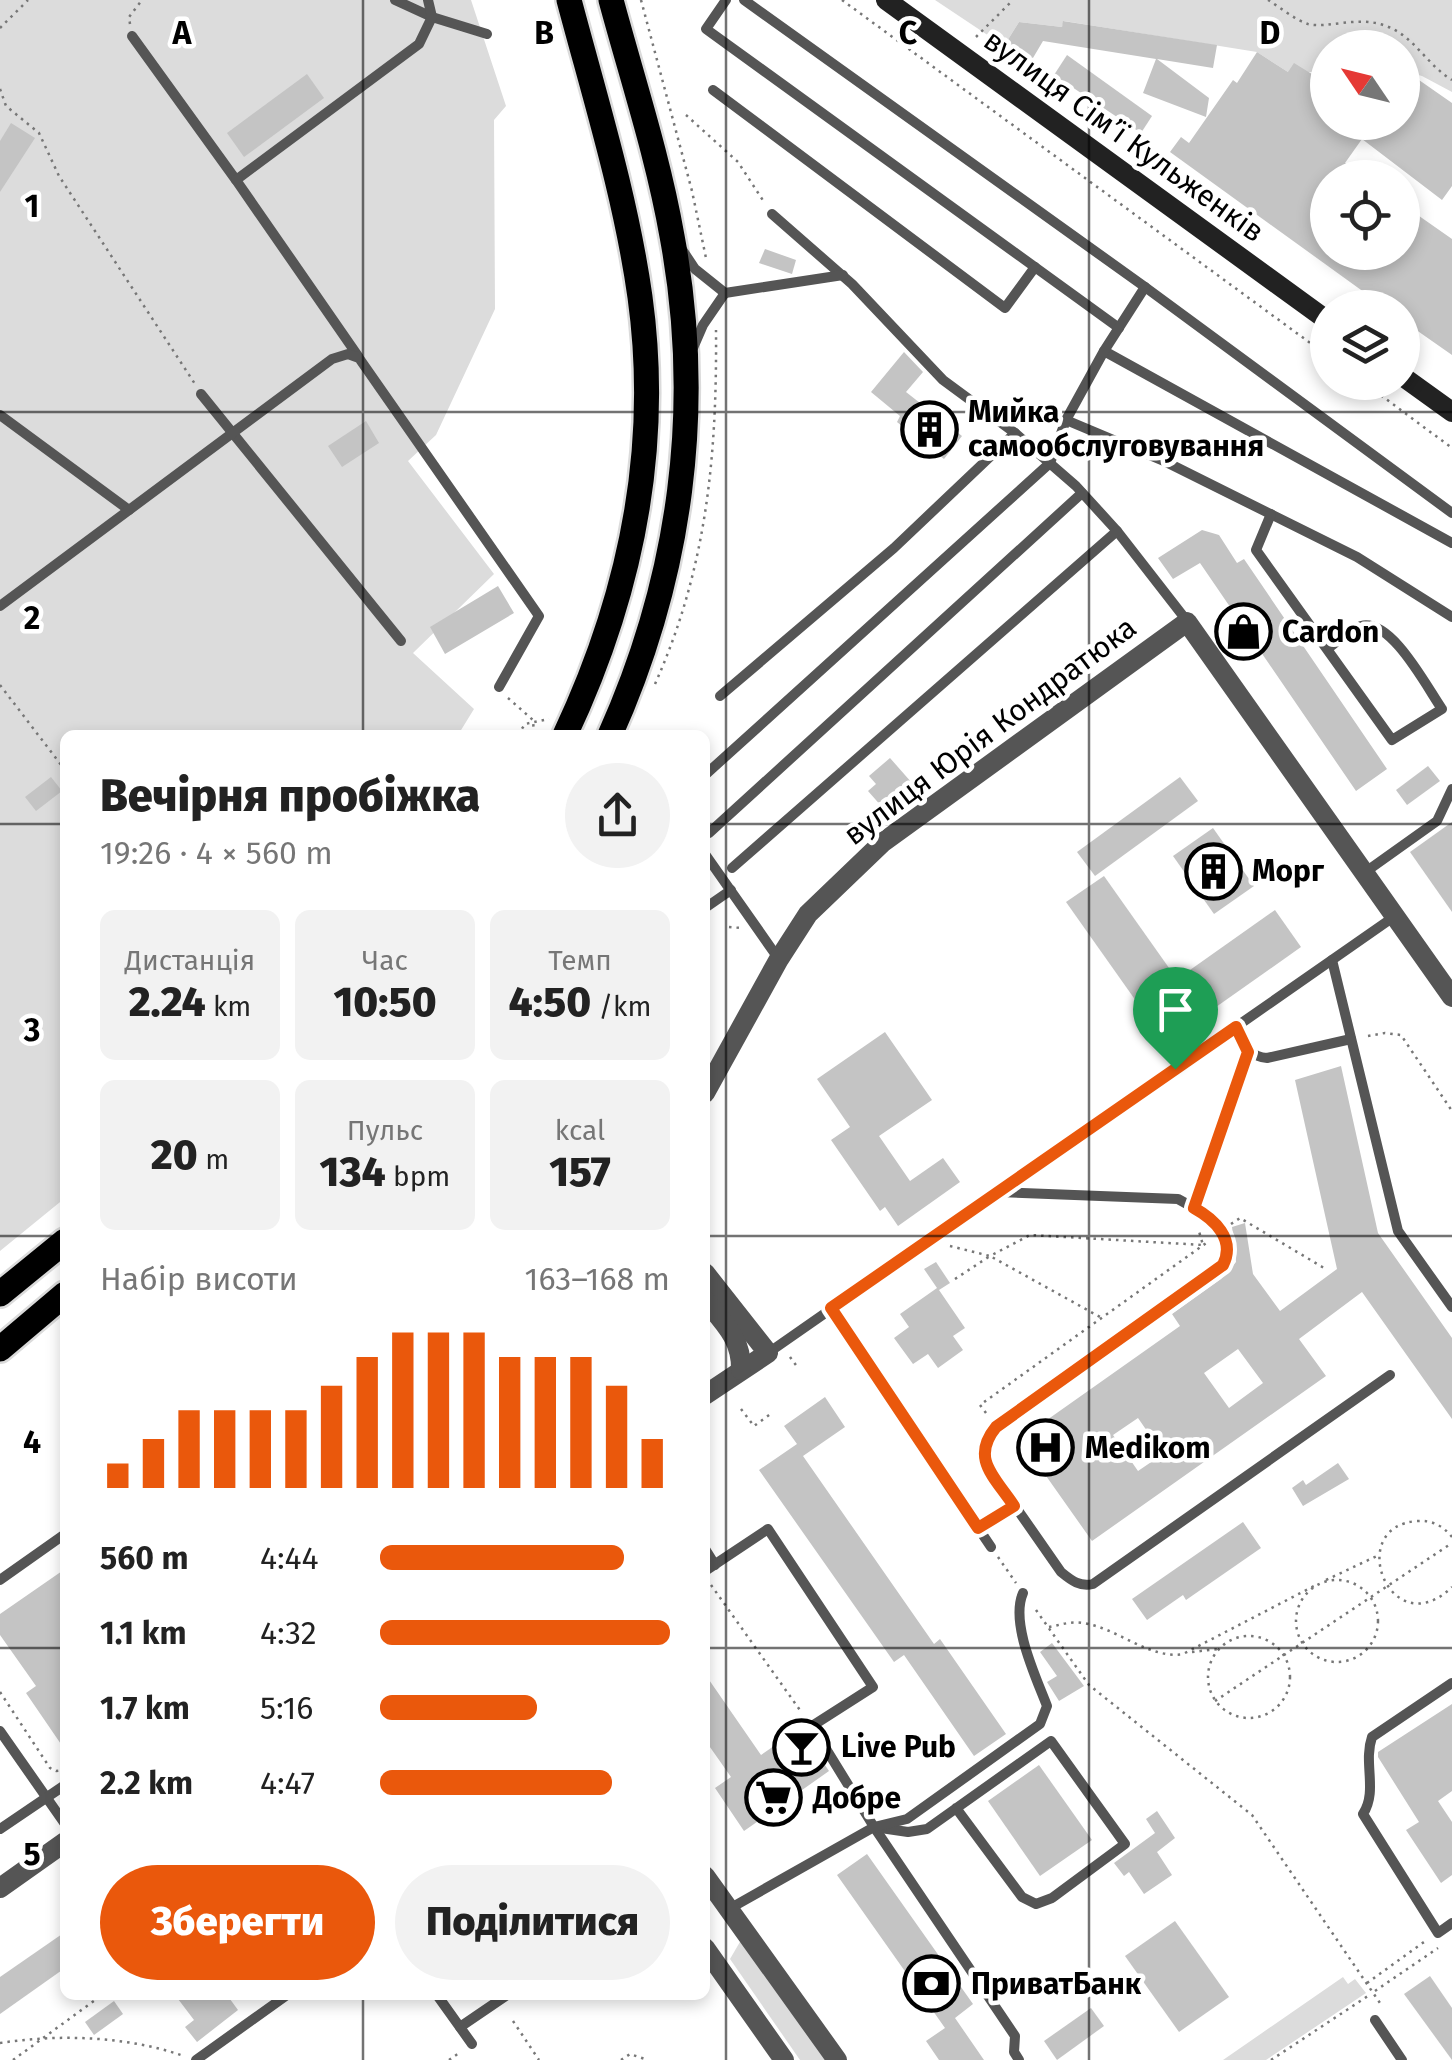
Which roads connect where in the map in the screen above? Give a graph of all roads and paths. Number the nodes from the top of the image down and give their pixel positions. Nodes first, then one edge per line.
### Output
1 (28, 0) edge
2 (142, 0) edge
3 (395, 0) edge
4 (428, 0) edge
5 (569, 0) edge
6 (610, 0) edge
7 (726, 0) edge
8 (744, 0) edge
9 (842, 0) edge
10 (886, 0) edge
11 (1013, 0) edge
12 (1268, 0) edge
13 (432, 17) junction
14 (0, 28) edge
15 (487, 34) dead end
16 (132, 36) joint
17 (976, 37) dead end
18 (1452, 80) edge
19 (0, 88) edge
20 (713, 90) dead end
21 (686, 115) dead end
22 (236, 180) junction
23 (772, 214) joint
24 (672, 235) junction
25 (1035, 267) junction
26 (842, 276) junction
27 (1146, 287) junction
28 (725, 293) junction
29 (1310, 308) edge
30 (1119, 328) junction
31 (1310, 343) edge
32 (1104, 351) junction
33 (360, 358) junction
34 (686, 363) junction
35 (1420, 389) edge
36 (202, 394) joint
37 (1387, 400) edge
38 (1452, 412) edge
39 (0, 415) edge
40 (1066, 420) junction
41 (235, 432) junction
42 (1015, 433) junction
43 (1452, 448) edge
44 (1050, 463) junction
45 (1082, 494) junction
46 (130, 510) junction
47 (1452, 513) edge
48 (1271, 514) junction
49 (1116, 531) junction
50 (1452, 543) edge
51 (0, 606) edge
52 (1452, 617) edge
53 (1188, 622) junction
54 (401, 642) dead end
55 (1327, 649) junction
56 (0, 685) edge
57 (499, 687) joint
58 (720, 696) dead end
59 (533, 720) junction
60 (558, 727) edge
61 (521, 730) edge
62 (534, 730) edge
63 (612, 730) edge
64 (60, 763) edge
65 (710, 771) edge
66 (1452, 789) edge
67 (710, 831) edge
68 (710, 861) edge
69 (732, 868) dead end
70 (1364, 873) junction
71 (730, 890) junction
72 (710, 904) edge
73 (1395, 916) junction
74 (779, 959) junction
75 (1332, 960) junction
76 (1452, 997) edge
77 (1236, 1027) junction
78 (1351, 1039) junction
79 (1248, 1052) junction
80 (710, 1084) edge
81 (1452, 1111) edge
82 (998, 1192) junction
83 (1194, 1208) junction
84 (1221, 1232) junction
85 (929, 1240) junction
86 (60, 1245) edge
87 (1203, 1245) junction
88 (990, 1256) junction
89 (1324, 1268) dead end
90 (710, 1279) edge
91 (955, 1279) dead end
92 (0, 1294) edge
93 (60, 1298) edge
94 (710, 1306) edge
95 (1452, 1307) edge
96 (831, 1308) junction
97 (1102, 1318) junction
98 (0, 1348) edge
99 (768, 1352) junction
100 (741, 1370) junction
101 (1390, 1375) dead end
102 (710, 1392) edge
103 (980, 1405) dead end
104 (741, 1409) dead end
105 (772, 1413) dead end
106 (1014, 1506) junction
107 (978, 1528) junction
108 (60, 1538) edge
109 (1452, 1540) edge
110 (991, 1548) joint
111 (1379, 1555) junction
112 (710, 1570) edge
113 (710, 1574) edge
114 (0, 1580) edge
115 (1387, 1586) junction
116 (1452, 1587) edge
117 (1023, 1594) junction
118 (1370, 1598) junction
119 (1049, 1627) junction
120 (1302, 1643) junction
121 (1220, 1649) junction
122 (1185, 1654) junction
123 (1284, 1655) junction
124 (1452, 1683) edge
125 (0, 1692) edge
126 (1216, 1701) junction
127 (812, 1726) junction
128 (0, 1730) edge
129 (60, 1771) edge
130 (60, 1788) edge
131 (46, 1798) junction
132 (956, 1808) junction
133 (60, 1817) edge
134 (874, 1828) junction
135 (0, 1829) edge
136 (60, 1846) edge
137 (710, 1883) edge
138 (0, 1888) edge
139 (729, 1909) junction
140 (1452, 1923) edge
141 (1438, 1933) junction
142 (1436, 1949) dead end
143 (710, 1955) edge
144 (1366, 1983) junction
145 (1373, 1992) junction
146 (95, 2000) edge
147 (280, 2000) edge
148 (441, 2000) edge
149 (500, 2000) edge
150 (1375, 2020) joint
151 (512, 2021) dead end
152 (460, 2027) junction
153 (45, 2036) junction
154 (0, 2044) edge
155 (472, 2044) dead end
156 (13, 2060) edge
157 (197, 2060) edge
158 (538, 2060) edge
159 (622, 2060) edge
160 (648, 2060) edge
161 (784, 2060) edge
162 (836, 2060) edge
163 (1019, 2060) edge
164 (1270, 2060) edge
165 (1402, 2060) edge

1 - 14 path
2 - 16 path
3 - 13 lane
4 - 13 lane
5 - 60 main road
6 - 24 main road
7 - 25 lane
8 - 27 lane
9 - 31 path
10 - 29 main road, вулиця Сімʼї Кульженків
11 - 17 path
12 - 18 path
13 - 15 lane
13 - 22 lane
16 - 22 lane
19 - 36 path
20 - 25 lane
21 - 23 path
22 - 33 lane
23 - 26 lane
24 - 28 lane
24 - 34 main road
25 - 30 lane
26 - 28 lane
26 - 42 lane
27 - 30 lane
27 - 47 lane
28 - 34 lane
30 - 32 lane
32 - 40 lane
32 - 50 lane
33 - 41 lane
33 - 57 lane
34 - 63 main road
35 - 38 main road
36 - 41 lane
37 - 43 path
39 - 46 lane
40 - 44 lane
40 - 48 lane
41 - 46 lane
41 - 54 lane
42 - 44 lane
42 - 58 lane
44 - 45 lane
44 - 65 lane
45 - 49 lane
45 - 67 lane
46 - 51 lane
48 - 52 lane
48 - 55 lane
49 - 53 lane
49 - 69 lane
53 - 70 street
53 - 74 street, вулиця Юрія Кондратюка
55 - 55 lane
56 - 64 path
57 - 59 path
59 - 60 path
59 - 61 path
59 - 62 path
66 - 70 lane
68 - 71 lane
70 - 73 street
71 - 72 lane
71 - 74 lane
73 - 75 lane
73 - 76 street
74 - 80 street, вулиця Юрія Кондратюка
75 - 77 lane
75 - 78 lane
77 - 79 lane
77 - 82 lane
78 - 79 lane
78 - 81 path
78 - 95 lane
79 - 83 path
82 - 83 lane
82 - 85 lane
83 - 84 lane
83 - 87 path
84 - 87 path
84 - 89 path
84 - 106 lane
85 - 88 path
85 - 96 lane
86 - 92 main road
87 - 88 path
87 - 97 path
88 - 91 path
88 - 97 path
90 - 99 street
93 - 98 main road
94 - 100 street
96 - 99 lane
96 - 107 lane
97 - 103 path
99 - 100 street
100 - 102 street
101 - 106 lane
104 - 105 path
106 - 107 lane
107 - 110 lane
108 - 114 lane
109 - 111 path
109 - 115 path
110 - 117 path
111 - 115 path
111 - 122 path
112 - 127 lane
113 - 127 path
115 - 116 path
115 - 118 path
117 - 119 path
117 - 134 lane
118 - 120 path
118 - 120 path
118 - 120 path
119 - 122 path
119 - 144 path
120 - 123 path
121 - 122 path
121 - 123 path
121 - 126 path
123 - 126 path
123 - 126 path
124 - 141 lane
125 - 129 path
127 - 134 lane
128 - 131 lane
130 - 131 lane
131 - 133 lane
131 - 135 lane
132 - 132 lane
132 - 134 lane
134 - 139 lane
134 - 163 lane
136 - 138 street
137 - 139 street
139 - 162 street
140 - 141 lane
141 - 144 path
142 - 145 path
143 - 161 street
144 - 145 path
145 - 150 path
145 - 164 path
146 - 153 path
147 - 157 lane
148 - 152 lane
149 - 152 lane
150 - 165 lane
151 - 158 path
152 - 155 lane
153 - 154 path
153 - 156 path
153 - 157 path
159 - 160 path

